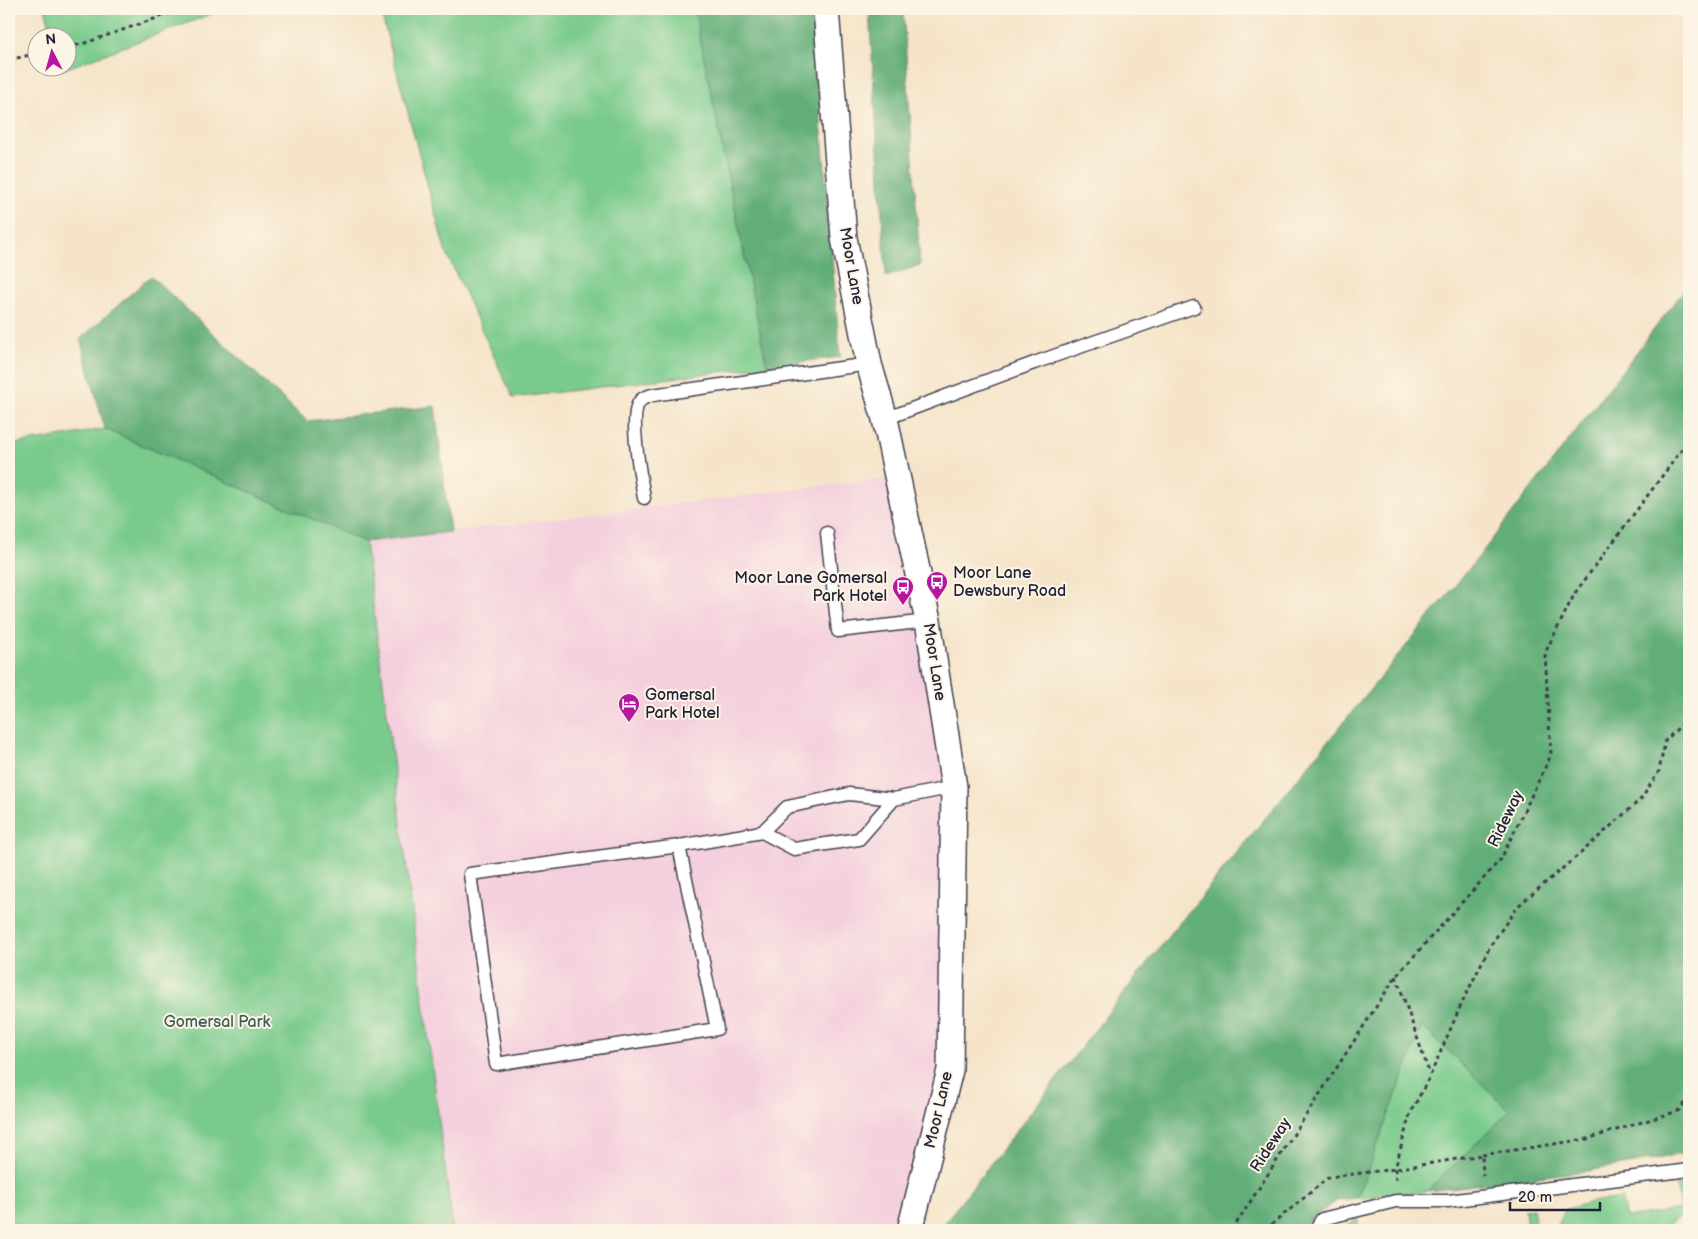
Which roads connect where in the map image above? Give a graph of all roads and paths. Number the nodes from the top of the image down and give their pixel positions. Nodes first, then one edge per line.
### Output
1 (183, 9) edge
2 (826, 9) edge
3 (78, 45) edge
4 (28, 55) edge
5 (9, 60) edge
6 (1194, 307) dead end
7 (869, 364) junction
8 (885, 419) junction
9 (1689, 440) edge
10 (644, 498) dead end
11 (827, 534) dead end
12 (928, 621) junction
13 (1689, 718) edge
14 (954, 787) junction
15 (894, 799) junction
16 (762, 832) junction
17 (679, 846) junction
18 (1396, 976) junction
19 (1430, 1076) junction
20 (1689, 1098) edge
21 (1482, 1155) junction
22 (1395, 1169) junction
23 (1689, 1170) edge
24 (1484, 1196) junction
25 (910, 1230) edge
26 (1232, 1230) edge
27 (1265, 1230) edge
28 (1314, 1230) edge

1 - 3 path
2 - 7 street, Moor Lane
4 - 5 path
6 - 8 lane
7 - 8 street, Moor Lane
7 - 10 lane
8 - 12 street, Moor Lane
9 - 18 path, Rideway
11 - 12 lane
12 - 14 street, Moor Lane
13 - 19 path
14 - 15 lane
14 - 25 street, Moor Lane
15 - 16 lane
15 - 16 lane
16 - 17 lane
17 - 17 lane
18 - 19 path
18 - 26 path, Rideway
19 - 22 path
20 - 21 path
21 - 22 path
21 - 24 path
22 - 27 path
23 - 24 lane
24 - 28 lane

